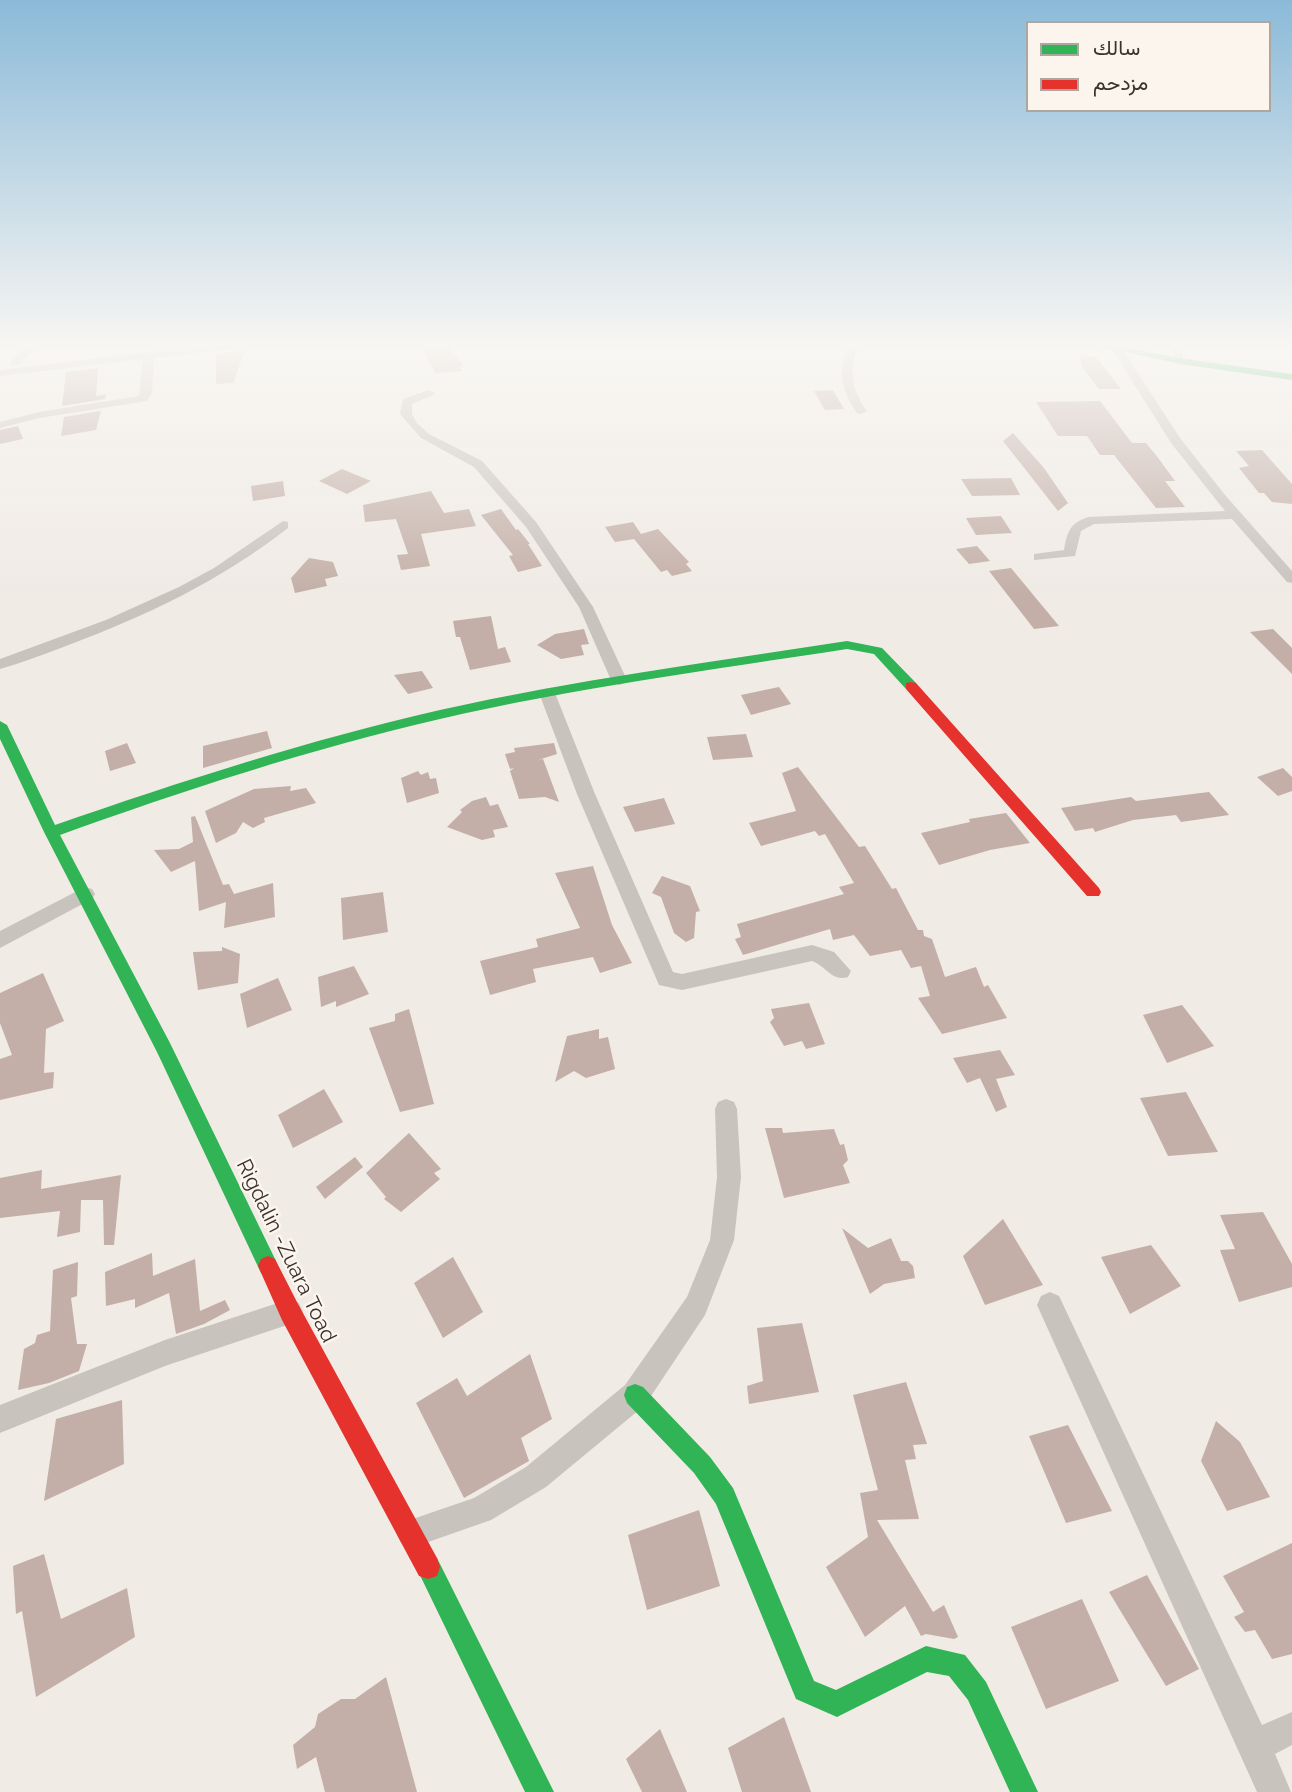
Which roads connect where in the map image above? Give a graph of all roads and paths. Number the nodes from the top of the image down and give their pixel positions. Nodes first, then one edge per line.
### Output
1 (416, 428) edge
2 (1168, 428) edge
3 (1232, 515) junction
4 (283, 525) dead end
5 (1039, 557) dead end
6 (1292, 579) edge
7 (0, 664) edge
8 (619, 680) junction
9 (547, 693) junction
10 (0, 725) edge
11 (51, 832) junction
12 (1093, 892) dead end
13 (85, 894) junction
14 (0, 940) edge
15 (841, 971) dead end
16 (726, 1109) dead end
17 (1050, 1305) dead end
18 (290, 1312) junction
19 (635, 1395) junction
20 (0, 1419) edge
21 (411, 1533) junction
22 (1292, 1728) edge
23 (1255, 1746) junction
24 (540, 1792) edge
25 (1024, 1792) edge
26 (1273, 1792) edge

1 - 8 street
2 - 3 street
3 - 5 street
3 - 6 street
4 - 7 street
8 - 9 street
8 - 12 street
9 - 11 street
9 - 15 street
10 - 11 street, Rigdalin -Zuara Toad
11 - 13 street, Rigdalin -Zuara Toad
13 - 14 street
13 - 18 street, Rigdalin -Zuara Toad
16 - 19 street
17 - 23 street
18 - 20 street
18 - 21 street, Rigdalin -Zuara Toad
19 - 21 street
19 - 25 street
21 - 24 street, Rigdalin -Zuara Toad
22 - 23 street
23 - 26 street

